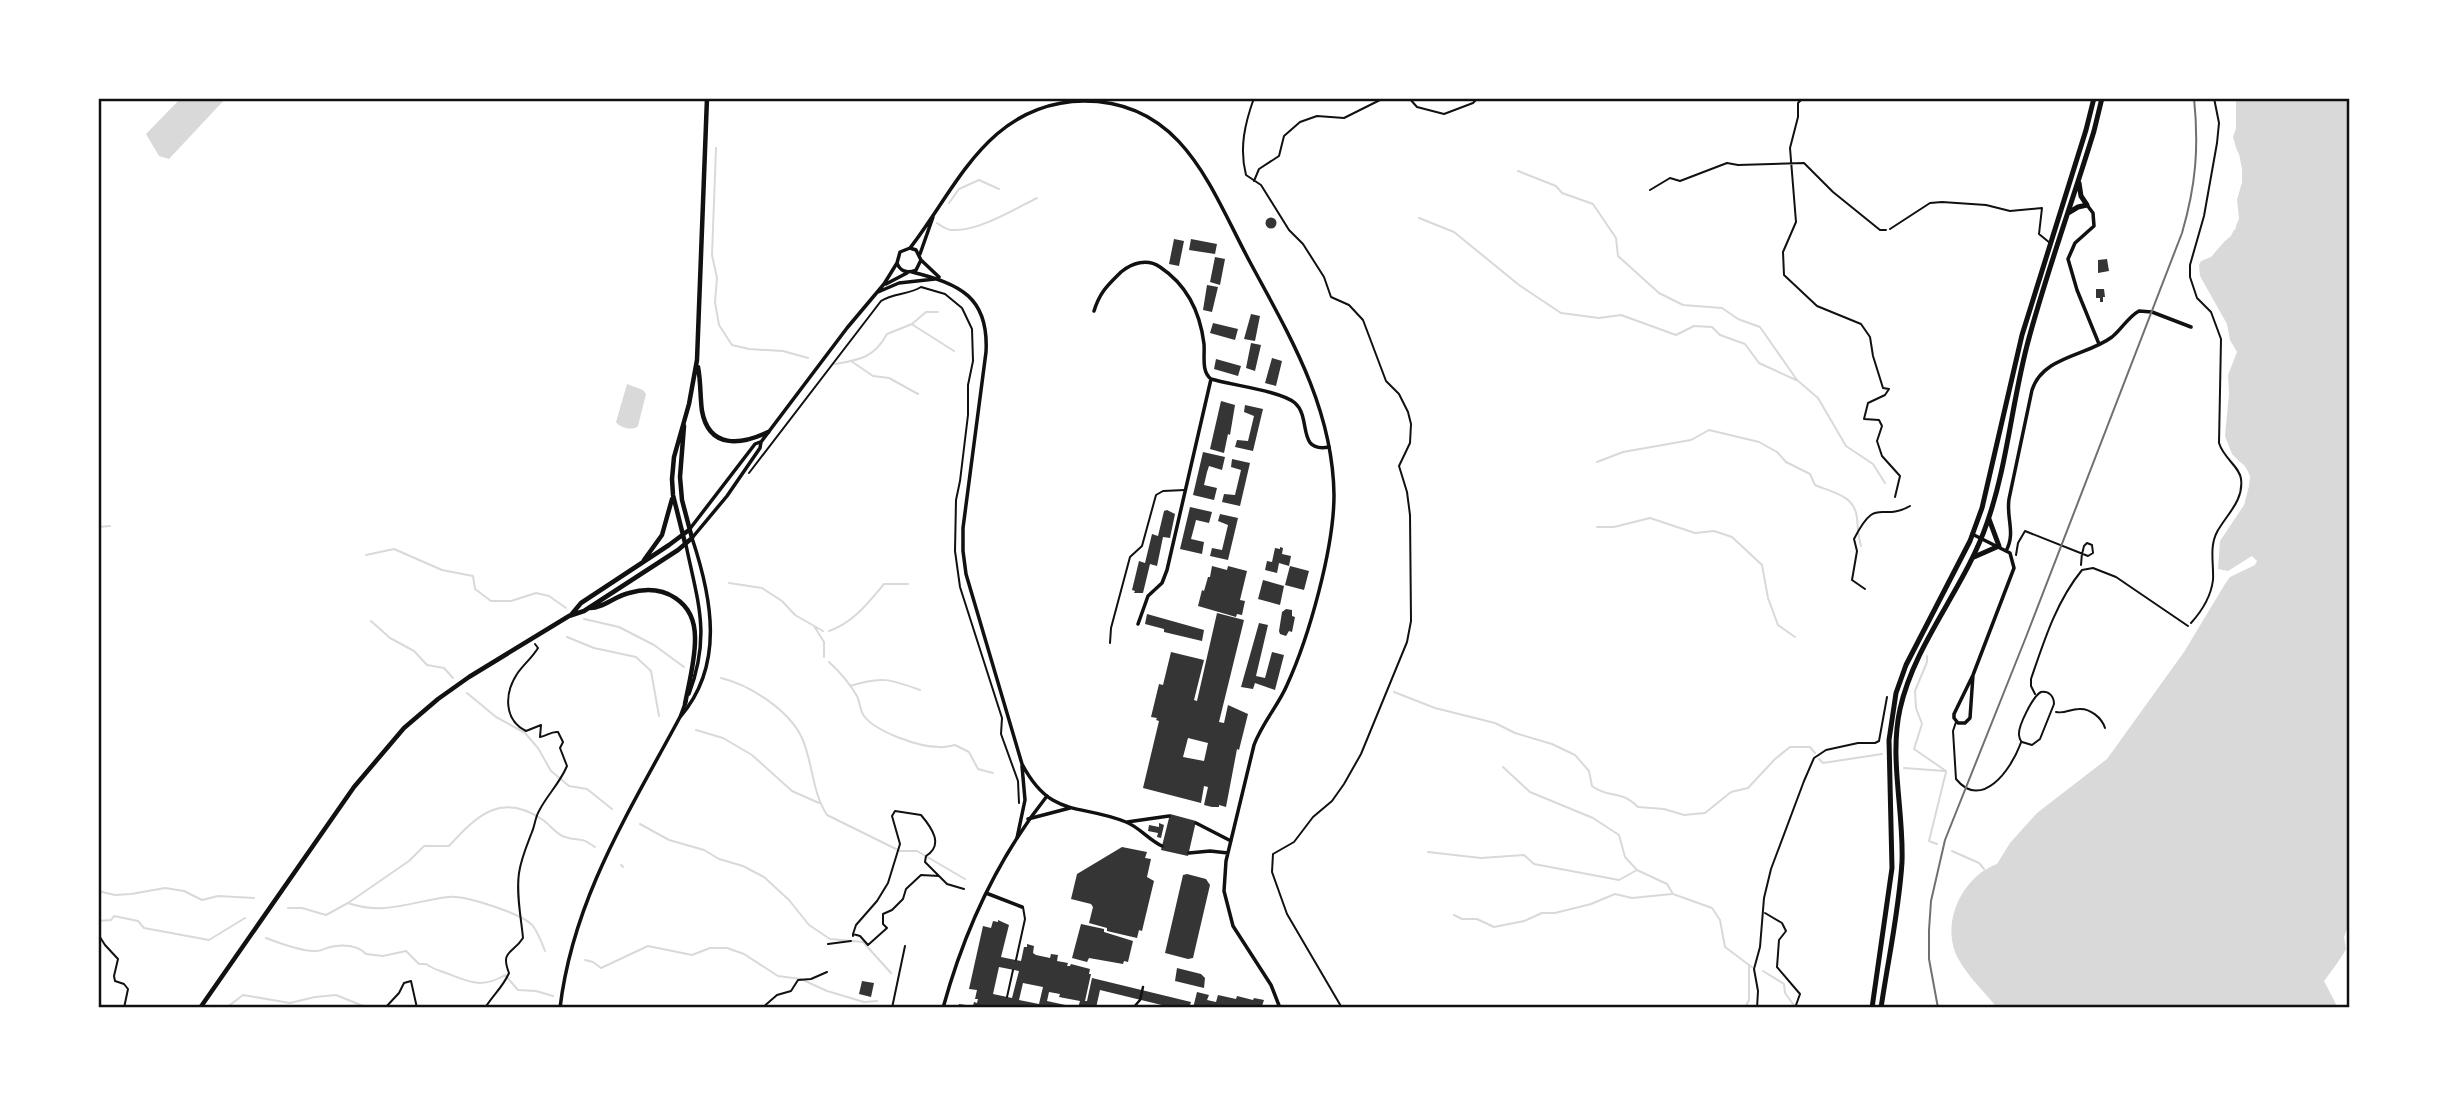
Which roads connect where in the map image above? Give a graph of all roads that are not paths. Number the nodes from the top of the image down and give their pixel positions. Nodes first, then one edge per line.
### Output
1 (707, 98) edge
2 (2094, 98) edge
3 (2102, 98) edge
4 (2078, 180) junction
5 (2087, 205) junction
6 (2068, 213) junction
7 (933, 215) junction
8 (1890, 229) road end
9 (2051, 243) junction
10 (910, 248) junction
11 (920, 257) junction
12 (897, 263) junction
13 (910, 272) junction
14 (941, 279) junction
15 (884, 284) junction
16 (876, 293) junction
17 (1094, 311) dead end
18 (2191, 327) dead end
19 (2099, 344) junction
20 (697, 360) junction
21 (1211, 379) junction
22 (684, 426) junction
23 (768, 432) junction
24 (761, 442) junction
25 (1329, 447) junction
26 (1186, 490) junction
27 (673, 495) junction
28 (1989, 519) junction
29 (689, 530) junction
30 (1972, 534) junction
31 (684, 535) junction
32 (692, 538) junction
33 (1981, 538) junction
34 (685, 543) junction
35 (1998, 547) junction
36 (2007, 551) junction
37 (1972, 558) junction
38 (640, 565) junction
39 (588, 608) junction
40 (569, 616) junction
41 (1138, 624) dead end
42 (2188, 626) road end
43 (1110, 643) dead end
44 (1973, 676) junction
45 (2035, 695) junction
46 (685, 704) junction
47 (680, 717) junction
48 (1956, 722) junction
49 (2022, 742) junction
50 (1022, 764) junction
51 (1046, 796) junction
52 (1070, 808) junction
53 (1169, 817) dead end
54 (1028, 819) junction
55 (1127, 822) junction
56 (1196, 823) dead end
57 (1017, 838) junction
58 (1231, 841) junction
59 (1162, 846) dead end
60 (1189, 853) dead end
61 (1228, 853) junction
62 (986, 893) junction
63 (1022, 906) joint
64 (905, 946) dead end
65 (1016, 960) dead end
66 (1013, 970) dead end
67 (1143, 988) dead end
68 (1007, 997) dead end
69 (200, 1008) edge
70 (560, 1008) edge
71 (892, 1008) edge
72 (943, 1008) edge
73 (1133, 1008) edge
74 (1280, 1008) edge
75 (1872, 1008) edge
76 (1881, 1008) edge

1 - 20 main road
2 - 9 main road
3 - 4 main road
4 - 5 main road
4 - 6 main road
5 - 6 main road
5 - 19 street
6 - 28 main road
7 - 10 street
7 - 11 street
7 - 25 street
8 - 9 lane
9 - 30 main road
10 - 11 street
10 - 12 street
11 - 13 street
11 - 14 street
12 - 13 street
12 - 15 street
13 - 14 street
13 - 15 street
14 - 16 street
14 - 50 street
15 - 16 street
16 - 23 street
17 - 21 street
18 - 19 street
19 - 36 street
20 - 22 main road
20 - 23 main road
21 - 25 street
21 - 26 street
22 - 27 main road
22 - 29 main road
23 - 24 street
24 - 29 street
24 - 32 street
25 - 58 street
26 - 41 street
26 - 43 lane
27 - 31 main road
27 - 38 main road
28 - 33 main road
28 - 35 main road
29 - 31 main road
29 - 32 main road
30 - 33 street
30 - 75 main road
31 - 34 main road
31 - 38 main road
32 - 34 main road
32 - 47 street
33 - 35 street
33 - 37 main road
34 - 39 main road
34 - 46 street
35 - 36 street
35 - 37 main road
36 - 44 street
37 - 76 main road
38 - 40 main road
39 - 40 main road
39 - 46 main road
40 - 69 main road
42 - 45 lane
44 - 48 street
44 - 48 street
45 - 49 lane
45 - 49 lane
46 - 47 street
47 - 70 street
48 - 49 lane
50 - 51 street
50 - 57 street
51 - 52 street
51 - 54 street
52 - 54 street
52 - 55 street
53 - 55 street
54 - 57 street
55 - 59 street
56 - 58 street
57 - 62 street
58 - 61 street
60 - 61 street
61 - 74 street
62 - 63 street
62 - 72 street
63 - 65 lane
64 - 71 lane
66 - 68 lane
67 - 73 street

